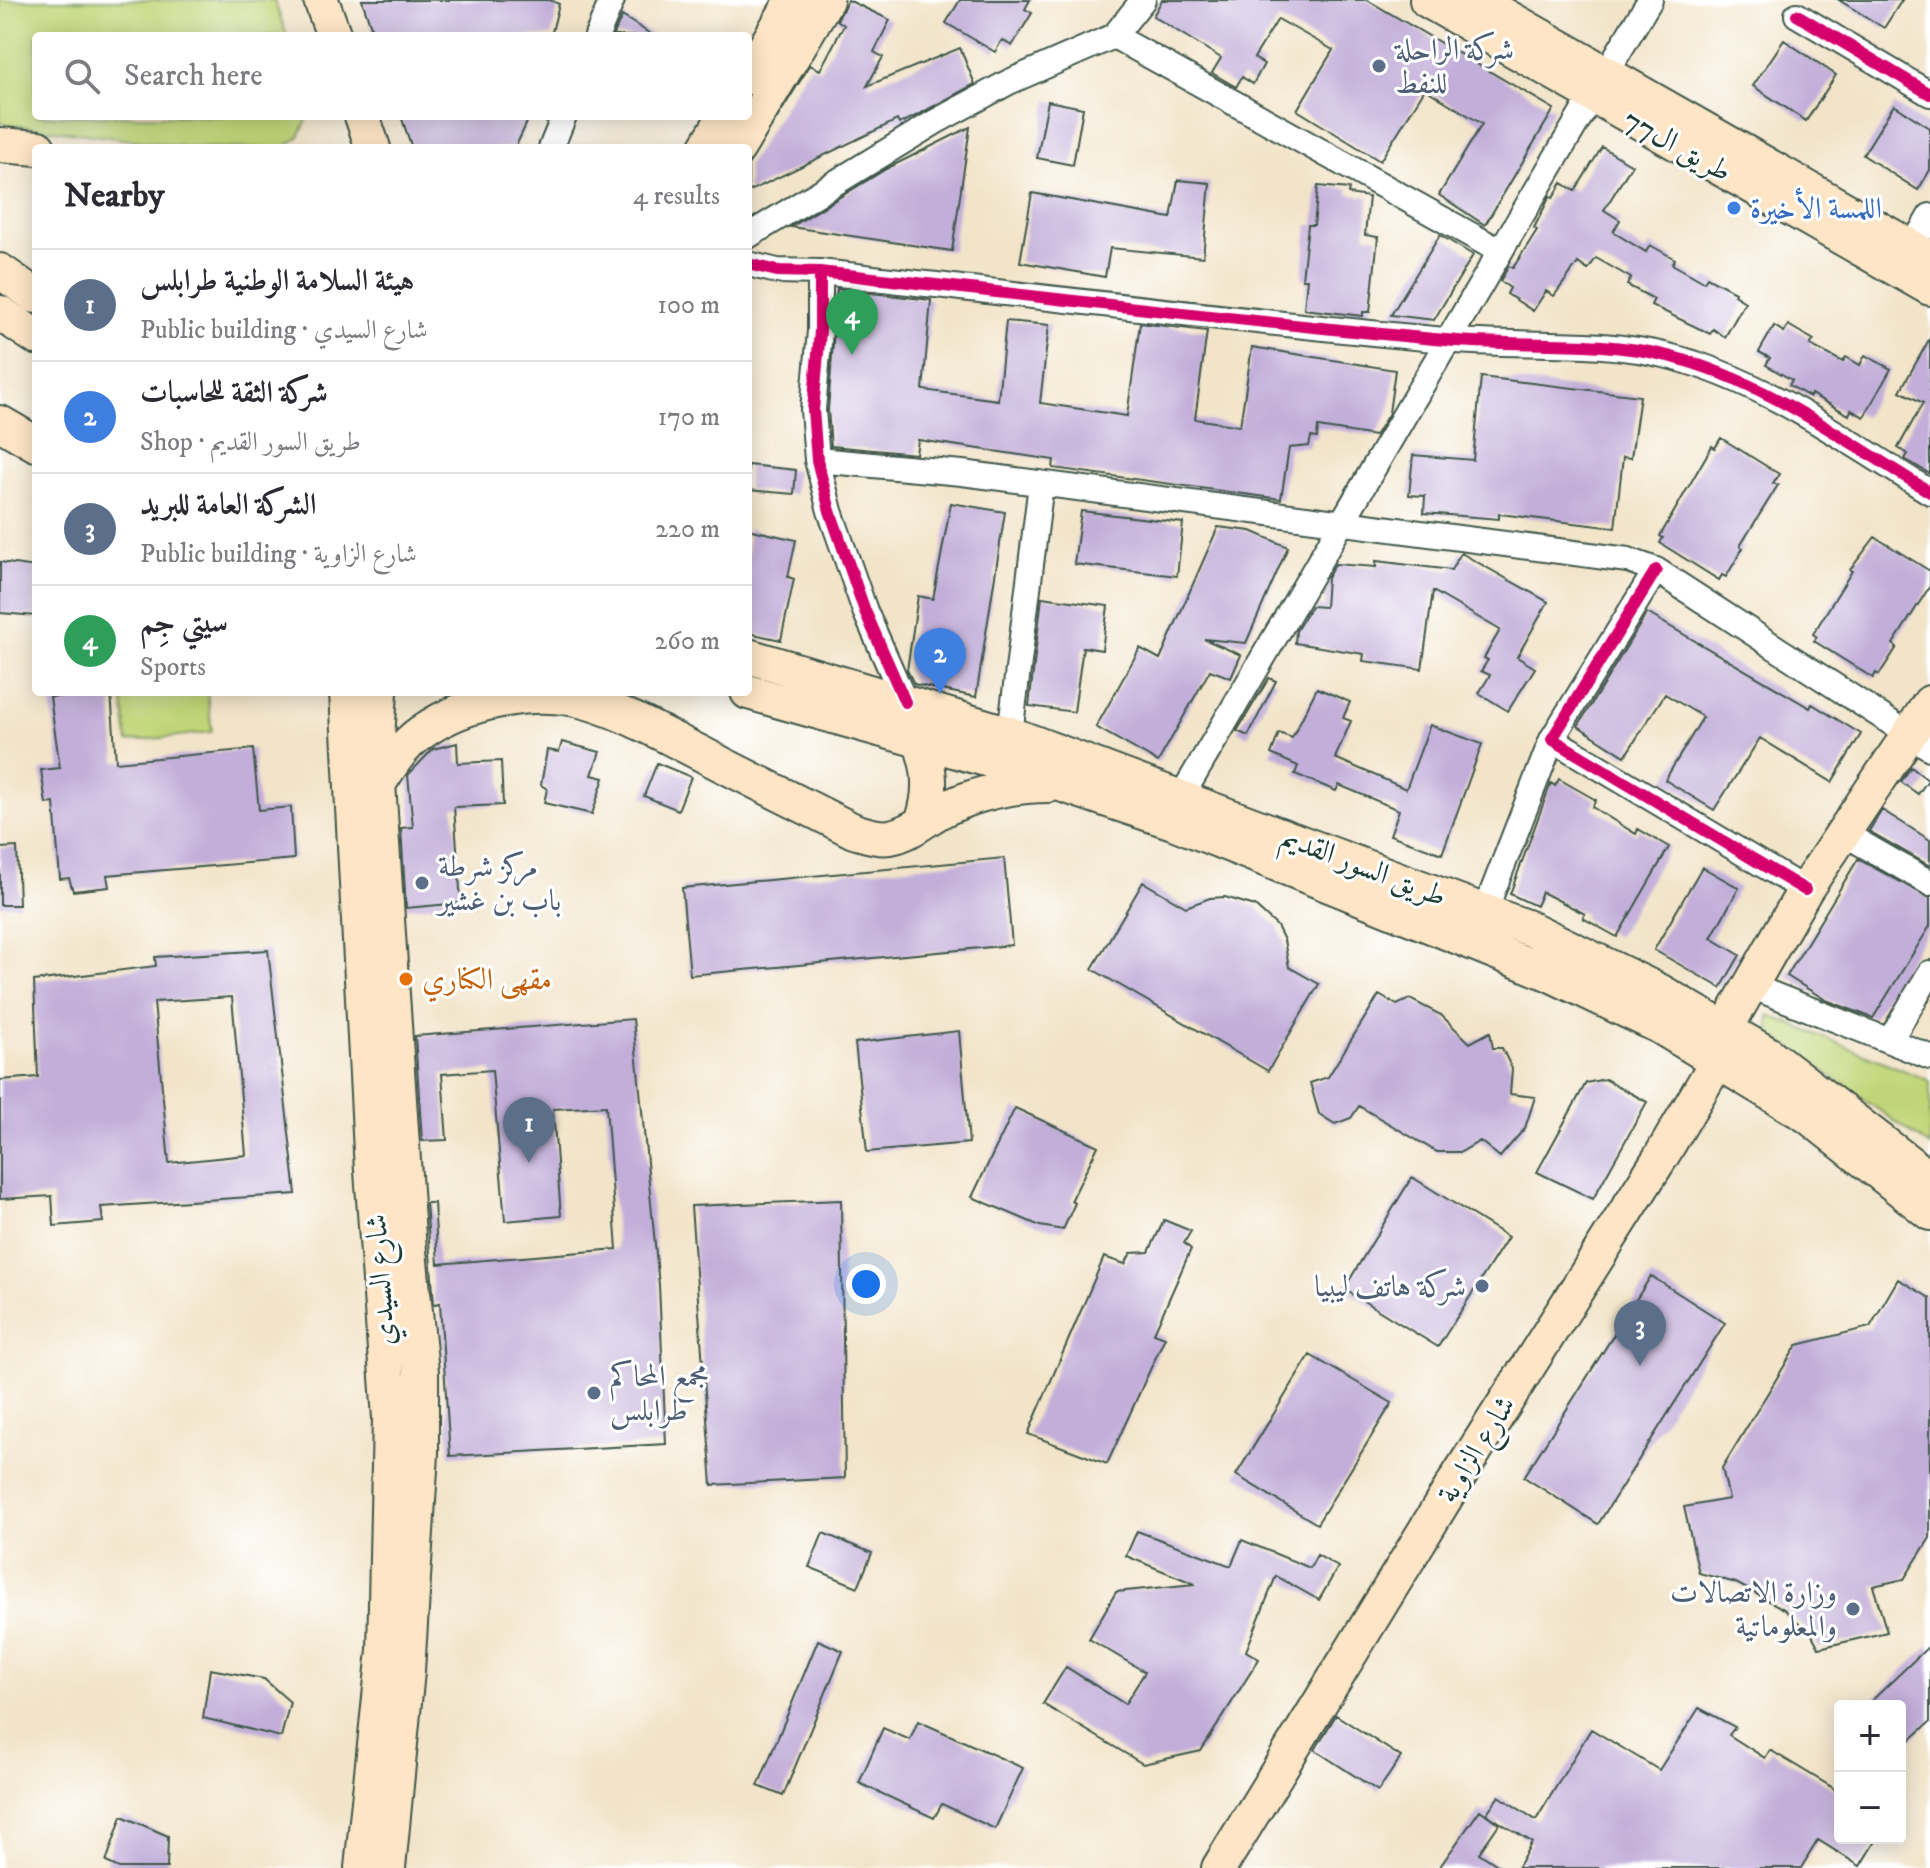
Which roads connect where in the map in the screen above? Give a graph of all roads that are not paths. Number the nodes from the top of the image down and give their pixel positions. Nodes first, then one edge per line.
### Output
1 (321, 0) edge
2 (612, 0) edge
3 (793, 0) edge
4 (826, 0) edge
5 (1143, 0) edge
6 (1427, 0) edge
7 (1477, 0) edge
8 (1650, 0) edge
9 (1797, 15) dead end
10 (333, 32) edge
11 (599, 32) edge
12 (1114, 36) junction
13 (752, 70) edge
14 (1598, 86) junction
15 (1930, 94) edge
16 (363, 120) edge
17 (562, 120) edge
18 (723, 120) edge
19 (372, 144) edge
20 (553, 144) edge
21 (708, 144) edge
22 (740, 144) edge
23 (1930, 216) edge
24 (752, 234) edge
25 (1498, 250) junction
26 (1921, 252) edge
27 (752, 265) edge
28 (0, 271) edge
29 (820, 272) junction
30 (1930, 288) edge
31 (32, 293) edge
32 (0, 313) edge
33 (32, 334) edge
34 (1448, 341) junction
35 (0, 423) edge
36 (32, 442) edge
37 (817, 460) junction
38 (1041, 484) junction
39 (1930, 492) edge
40 (1342, 525) junction
41 (1656, 570) junction
42 (752, 657) edge
43 (752, 693) edge
44 (343, 696) edge
45 (380, 696) edge
46 (481, 698) edge
47 (905, 702) junction
48 (1930, 703) edge
49 (1010, 734) junction
50 (1552, 739) junction
51 (920, 740) junction
52 (1918, 741) edge
53 (377, 768) junction
54 (1062, 784) junction
55 (1177, 810) junction
56 (923, 820) junction
57 (1843, 833) junction
58 (1930, 883) edge
59 (1805, 890) junction
60 (1485, 911) junction
61 (1930, 973) edge
62 (1751, 986) junction
63 (1890, 1040) junction
64 (1722, 1044) junction
65 (1930, 1057) edge
66 (388, 1168) junction
67 (1930, 1179) edge
68 (1930, 1213) edge
69 (362, 1868) edge
70 (388, 1868) edge
71 (1219, 1868) edge

1 - 10 main road
2 - 11 street
3 - 13 main road
4 - 22 main road
5 - 12 street
6 - 14 main road, طريق ال77
7 - 14 main road
8 - 14 street
9 - 15 street
12 - 24 street
12 - 25 street
14 - 25 street
14 - 26 main road
14 - 30 main road, طريق ال77
16 - 19 main road
17 - 20 street
18 - 21 main road
23 - 26 street
25 - 34 street
27 - 29 street
28 - 31 main road
29 - 34 street
29 - 37 street
32 - 33 main road
34 - 39 street
34 - 40 street
35 - 36 main road
37 - 38 street
37 - 47 street
38 - 40 street
38 - 49 street
40 - 41 street
40 - 55 street
41 - 50 street
41 - 52 street
42 - 47 main road, طريق السور القديم
43 - 51 main road, طريق السور القديم
44 - 66 main road, شارع السيدي
45 - 53 main road, شارع السيدي
46 - 53 main road
46 - 56 main road
47 - 49 main road, طريق السور القديم
47 - 51 main road
48 - 52 main road, شارع الزاوية
49 - 55 main road, طريق السور القديم
50 - 59 street
50 - 60 street
51 - 54 main road, طريق السور القديم
51 - 56 main road
52 - 57 main road, شارع الزاوية
53 - 66 main road, شارع السيدي
54 - 55 main road, طريق السور القديم
54 - 56 main road
55 - 60 main road, طريق السور القديم
55 - 64 main road, طريق السور القديم
57 - 58 street
57 - 59 main road, شارع الزاوية
59 - 62 main road, شارع الزاوية
60 - 64 main road, طريق السور القديم
61 - 63 street
62 - 63 street
62 - 64 main road, شارع الزاوية
63 - 65 street
64 - 67 main road, طريق السور القديم
64 - 68 main road, طريق السور القديم
64 - 71 main road, شارع الزاوية
66 - 69 main road, شارع السيدي
66 - 70 main road, شارع السيدي

